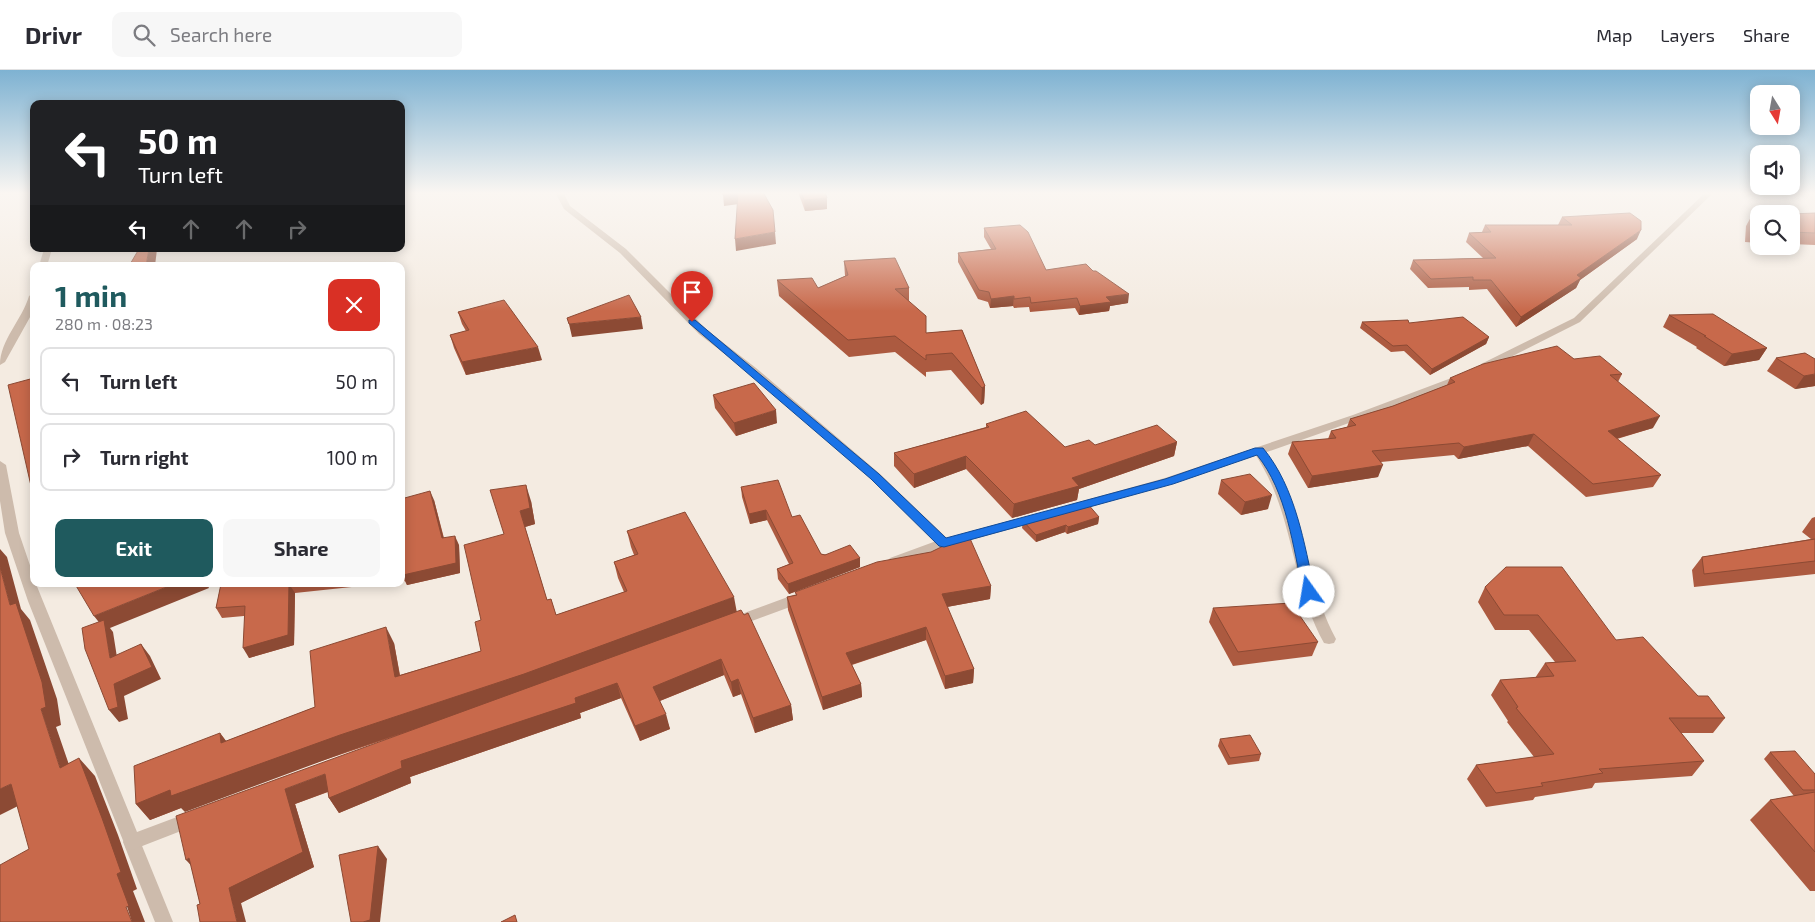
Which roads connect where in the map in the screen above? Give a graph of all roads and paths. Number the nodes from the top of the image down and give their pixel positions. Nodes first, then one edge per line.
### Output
1 (599, 232) edge
2 (1669, 232) edge
3 (30, 308) edge
4 (0, 362) edge
5 (1259, 451) junction
6 (0, 465) edge
7 (944, 543) junction
8 (881, 567) edge
9 (30, 586) edge
10 (30, 587) edge
11 (818, 590) edge
12 (719, 628) edge
13 (1329, 639) dead end
14 (207, 814) edge
15 (132, 842) junction
16 (164, 922) edge

1 - 7 street
2 - 5 street
3 - 4 street
5 - 7 street
5 - 13 street
6 - 9 street
7 - 8 street
10 - 15 street
11 - 12 street
14 - 15 street
15 - 16 street

